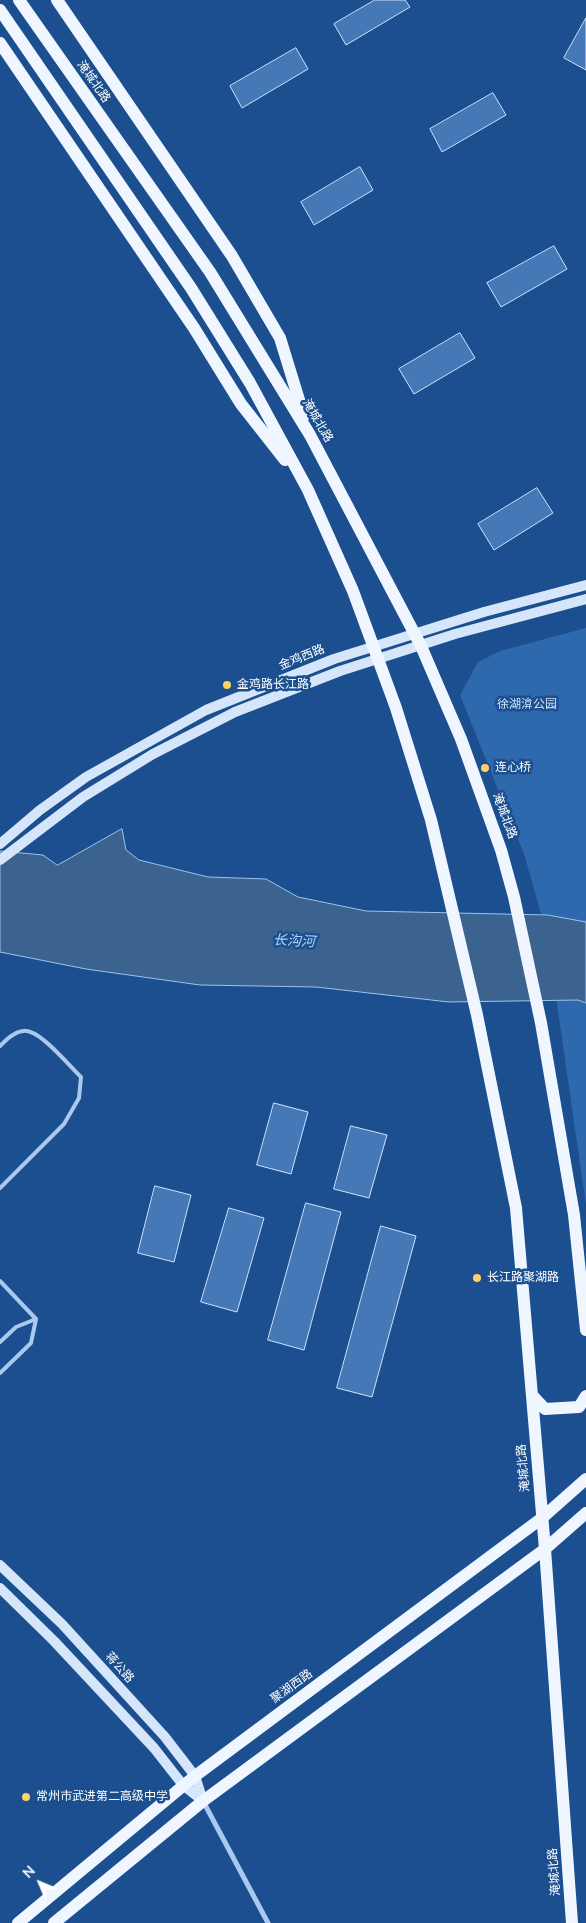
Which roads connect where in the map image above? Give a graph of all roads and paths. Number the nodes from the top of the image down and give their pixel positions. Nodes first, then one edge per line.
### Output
1 (19, 0) edge
2 (57, 0) edge
3 (0, 10) edge
4 (0, 43) edge
5 (310, 435) junction
6 (308, 490) junction
7 (586, 585) edge
8 (586, 599) edge
9 (415, 634) junction
10 (421, 646) junction
11 (375, 653) junction
12 (1, 844) edge
13 (0, 860) edge
14 (0, 1046) edge
15 (0, 1188) edge
16 (0, 1281) edge
17 (36, 1319) junction
18 (586, 1330) edge
19 (0, 1342) edge
20 (0, 1373) edge
21 (532, 1395) junction
22 (586, 1396) edge
23 (586, 1479) edge
24 (586, 1512) edge
25 (542, 1518) junction
26 (545, 1549) junction
27 (0, 1565) edge
28 (0, 1588) edge
29 (195, 1776) junction
30 (183, 1785) junction
31 (203, 1801) junction
32 (18, 1923) edge
33 (54, 1923) edge
34 (268, 1923) edge
35 (572, 1923) edge

1 - 5 main road, 淹城北路
2 - 5 main road
3 - 6 main road
4 - 6 main road
5 - 9 main road, 淹城北路
6 - 11 main road
7 - 9 street, 金鸡西路
8 - 10 street, 金鸡西路
9 - 10 main road, 淹城北路
9 - 11 street, 金鸡西路
10 - 11 street, 金鸡西路
10 - 18 main road, 淹城北路
11 - 12 street, 金鸡西路
11 - 13 street, 金鸡西路
11 - 21 main road, 淹城北路
14 - 15 lane
16 - 17 lane
17 - 19 lane
17 - 20 lane
21 - 22 main road
21 - 25 main road, 淹城北路
23 - 25 main road, 聚湖西路
24 - 26 main road
25 - 26 main road, 淹城北路
25 - 29 main road, 聚湖西路
26 - 31 main road
26 - 35 main road, 淹城北路
27 - 29 street, 蒋公路
28 - 30 street, 蒋公路
29 - 30 main road, 聚湖西路
29 - 31 street, 蒋公路
30 - 31 street, 蒋公路
30 - 32 main road, 聚湖西路
31 - 33 main road
31 - 34 street, 蒋公路

